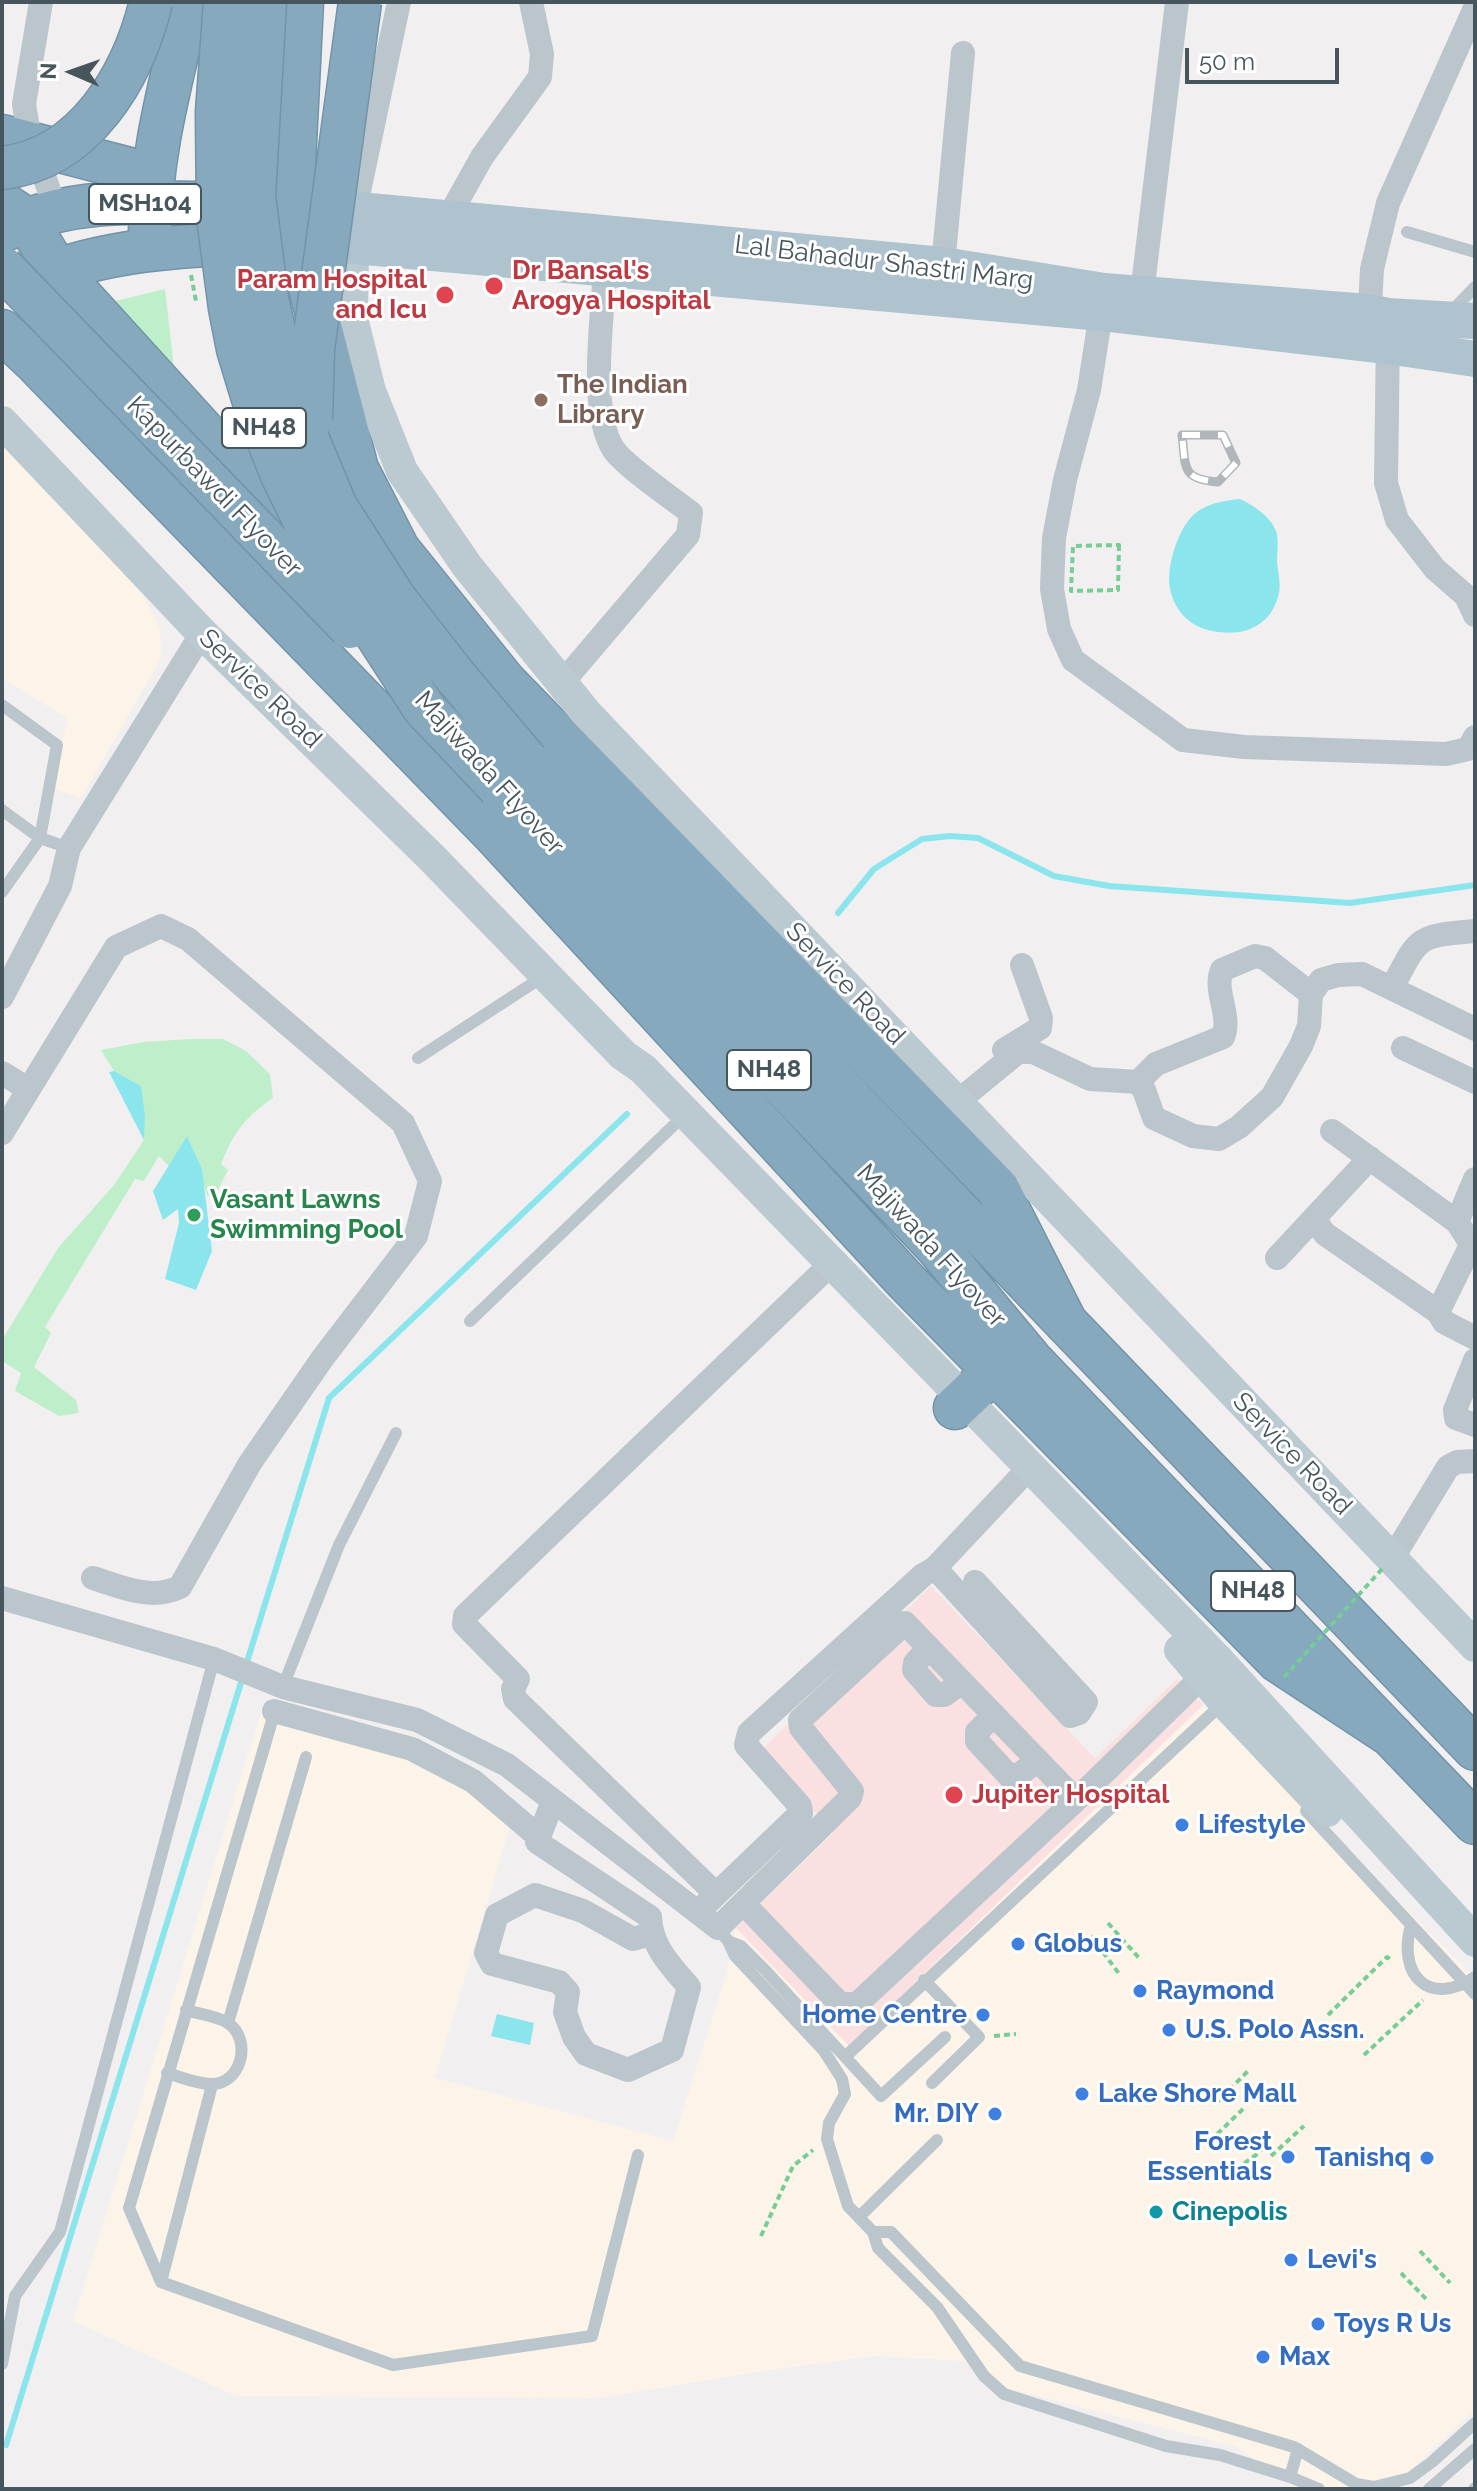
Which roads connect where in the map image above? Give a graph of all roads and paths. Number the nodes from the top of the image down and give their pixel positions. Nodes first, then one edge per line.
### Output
1 (41, 2) edge
2 (151, 2) edge
3 (189, 2) edge
4 (225, 2) edge
5 (265, 2) edge
6 (302, 2) edge
7 (360, 2) edge
8 (399, 2) edge
9 (531, 2) edge
10 (1177, 2) edge
11 (1475, 8) edge
12 (963, 53) dead end
13 (12, 149) edge
14 (152, 190) junction
15 (21, 216) edge
16 (448, 218) junction
17 (295, 223) junction
18 (354, 227) junction
19 (1407, 232) dead end
20 (150, 249) junction
21 (1475, 252) edge
22 (943, 265) junction
23 (2, 267) edge
24 (605, 268) junction
25 (56, 269) junction
26 (1475, 287) edge
27 (2, 291) edge
28 (1142, 294) junction
29 (1103, 302) junction
30 (1378, 330) junction
31 (2, 331) edge
32 (1466, 337) edge
33 (2, 422) edge
34 (315, 456) junction
35 (307, 545) junction
36 (398, 549) junction
37 (257, 589) junction
38 (1071, 591) joint
39 (1475, 615) edge
40 (202, 633) junction
41 (562, 683) junction
42 (2, 705) edge
43 (424, 708) junction
44 (1475, 737) edge
45 (513, 774) junction
46 (2, 810) edge
47 (40, 838) junction
48 (69, 848) junction
49 (2, 892) edge
50 (1475, 931) edge
51 (1022, 965) dead end
52 (544, 976) junction
53 (1392, 988) junction
54 (1311, 994) junction
55 (2, 997) edge
56 (1475, 1029) edge
57 (1403, 1048) dead end
58 (623, 1055) junction
59 (418, 1058) dead end
60 (2, 1073) edge
61 (1138, 1082) junction
62 (1475, 1082) edge
63 (28, 1089) junction
64 (952, 1097) junction
65 (674, 1125) junction
66 (1332, 1131) dead end
67 (2, 1133) edge
68 (1370, 1158) junction
69 (1475, 1179) edge
70 (1314, 1219) junction
71 (1457, 1222) junction
72 (1473, 1247) edge
73 (1277, 1258) dead end
74 (827, 1268) junction
75 (1438, 1312) junction
76 (470, 1321) dead end
77 (1066, 1323) junction
78 (1475, 1338) edge
79 (1475, 1360) edge
80 (1011, 1372) junction
81 (967, 1411) junction
82 (1475, 1425) edge
83 (396, 1433) dead end
84 (1475, 1461) edge
85 (1025, 1472) junction
86 (1387, 1564) junction
87 (935, 1568) junction
88 (93, 1578) dead end
89 (975, 1582) dead end
90 (2, 1598) edge
91 (1475, 1646) edge
92 (214, 1659) junction
93 (1211, 1668) junction
94 (1284, 1677) dead end
95 (273, 1683) junction
96 (274, 1711) junction
97 (1239, 1725) junction
98 (1475, 1749) edge
99 (306, 1757) dead end
100 (1293, 1797) dead end
101 (1076, 1800) junction
102 (553, 1801) junction
103 (1475, 1823) edge
104 (536, 1845) junction
105 (716, 1894) junction
106 (744, 1904) junction
107 (698, 1913) junction
108 (1411, 1925) junction
109 (651, 1934) junction
110 (723, 1934) junction
111 (1091, 1936) dead end
112 (1475, 1941) edge
113 (1139, 1958) joint
114 (1120, 1975) dead end
115 (1413, 1975) junction
116 (1472, 1976) edge
117 (924, 1980) junction
118 (1475, 1994) edge
119 (186, 2010) junction
120 (1328, 2015) dead end
121 (228, 2023) junction
122 (1016, 2034) dead end
123 (945, 2037) dead end
124 (979, 2037) junction
125 (828, 2046) junction
126 (1364, 2055) dead end
127 (846, 2056) junction
128 (1250, 2069) dead end
129 (167, 2073) junction
130 (932, 2083) dead end
131 (212, 2085) junction
132 (1215, 2104) dead end
133 (1244, 2108) dead end
134 (1304, 2126) dead end
135 (1272, 2137) joint
136 (827, 2139) junction
137 (937, 2140) dead end
138 (1210, 2141) dead end
139 (638, 2155) dead end
140 (1271, 2156) dead end
141 (859, 2217) junction
142 (873, 2232) junction
143 (761, 2236) dead end
144 (1420, 2251) dead end
145 (1401, 2273) dead end
146 (161, 2282) junction
147 (1450, 2283) dead end
148 (1428, 2301) dead end
149 (986, 2333) junction
150 (968, 2350) junction
151 (2, 2364) edge
152 (1475, 2423) edge
153 (1298, 2449) junction
154 (1475, 2449) edge
155 (1290, 2477) junction
156 (1319, 2489) edge
157 (1429, 2489) edge

1 - 13 street
2 - 13 highway, bridge
3 - 14 highway
4 - 43 highway, Majiwada Flyover / NH48, bridge
5 - 34 highway, Majiwada Flyover / NH48, bridge
6 - 17 highway
7 - 34 highway, bridge
8 - 18 street
9 - 16 street
10 - 28 street
11 - 30 street
12 - 22 street
13 - 14 highway
13 - 15 street
14 - 15 highway, MSH104
14 - 17 highway, MSH104
14 - 20 highway
15 - 25 highway
16 - 18 main road, Lal Bahadur Shastri Marg
16 - 22 main road, Lal Bahadur Shastri Marg
17 - 18 main road, Lal Bahadur Shastri Marg
17 - 20 highway
17 - 36 highway
18 - 24 main road, Lal Bahadur Shastri Marg
18 - 41 street, Service Road
19 - 21 lane
20 - 25 highway
22 - 29 main road, Lal Bahadur Shastri Marg
23 - 43 highway, Kapurbawdi Flyover, bridge
24 - 29 main road, Lal Bahadur Shastri Marg
24 - 41 street
25 - 27 highway
25 - 35 highway
26 - 32 lane
28 - 29 main road, Lal Bahadur Shastri Marg
28 - 30 main road, Lal Bahadur Shastri Marg
29 - 30 main road, Lal Bahadur Shastri Marg
29 - 44 street
30 - 32 main road, Lal Bahadur Shastri Marg
30 - 39 street
31 - 37 highway
33 - 40 street, Service Road
34 - 45 highway, Majiwada Flyover / NH48, bridge
35 - 36 highway
35 - 37 highway
36 - 77 highway
37 - 80 highway
38 - 38 path
40 - 48 street
40 - 52 street, Service Road
41 - 64 street, Service Road
42 - 47 lane
43 - 45 highway, Majiwada Flyover / NH48, bridge
45 - 77 highway, Majiwada Flyover / NH48
45 - 80 highway, Majiwada Flyover / NH48
46 - 47 lane
47 - 48 lane
47 - 49 lane
48 - 55 street
50 - 53 street
51 - 64 street
52 - 58 street, Service Road
52 - 59 lane
53 - 54 street
53 - 56 street
54 - 61 street
54 - 61 street
57 - 62 street
58 - 65 street, Service Road
58 - 74 street, Service Road
60 - 63 street
61 - 64 street
63 - 67 street
63 - 88 street
64 - 86 street, Service Road
65 - 74 street, Service Road
65 - 76 lane
66 - 68 street
68 - 70 street
68 - 71 street
69 - 71 street
70 - 73 street
70 - 75 street
71 - 72 street
72 - 75 street
74 - 81 street, Service Road
74 - 105 street
75 - 78 street
77 - 98 highway, NH48
79 - 82 street
80 - 81 highway
80 - 103 highway, NH48
81 - 85 street, Service Road
83 - 95 lane
84 - 86 street
85 - 87 street
85 - 93 street, Service Road
86 - 91 street, Service Road
86 - 94 path, bridge
87 - 89 street
87 - 105 street
90 - 92 street
92 - 95 street
92 - 151 lane
93 - 97 street, Service Road
93 - 101 street
93 - 112 street, Service Road
95 - 96 lane
95 - 102 street
96 - 104 street
96 - 119 lane
97 - 116 street, Service Road
97 - 117 lane
99 - 121 lane
100 - 108 lane
101 - 106 street
101 - 106 street
102 - 104 street
102 - 107 street
104 - 109 street
105 - 107 street
106 - 110 street
107 - 110 street
108 - 115 lane
108 - 116 lane
109 - 109 street
110 - 125 lane
111 - 114 path
113 - 113 path
115 - 116 lane
115 - 120 path
115 - 126 path
116 - 118 lane
117 - 124 lane
117 - 127 lane
119 - 121 lane
119 - 129 lane
121 - 131 lane
122 - 124 path
123 - 127 lane
124 - 130 lane
125 - 127 lane
125 - 136 lane
128 - 132 path
129 - 131 lane
129 - 146 lane
131 - 146 lane
133 - 138 path
134 - 140 path
135 - 135 path
136 - 141 lane
136 - 143 path
137 - 141 lane
139 - 146 lane
141 - 142 lane
142 - 149 lane
142 - 150 lane
144 - 147 path
145 - 148 path
149 - 150 lane
149 - 153 lane
150 - 155 lane
152 - 153 lane
153 - 155 lane
154 - 157 lane
155 - 156 lane

